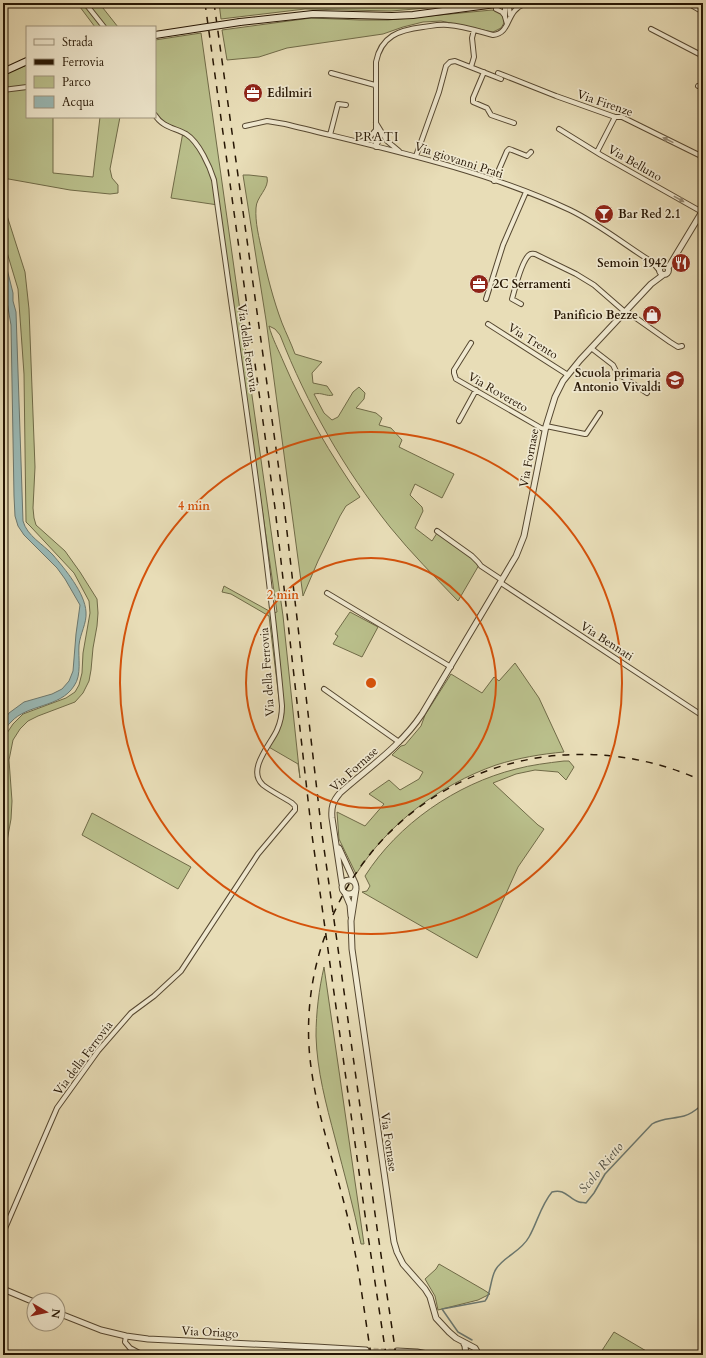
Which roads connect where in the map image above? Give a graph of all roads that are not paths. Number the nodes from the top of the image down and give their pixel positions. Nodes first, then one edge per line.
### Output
1 (85, 3) edge
2 (528, 3) edge
3 (506, 5) edge
4 (691, 5) dead end
5 (458, 9) junction
6 (496, 9) joint
7 (703, 12) edge
8 (508, 16) junction
9 (103, 26) edge
10 (651, 29) dead end
11 (474, 30) junction
12 (156, 35) edge
13 (703, 56) edge
14 (26, 61) edge
15 (471, 66) junction
16 (3, 72) edge
17 (484, 72) junction
18 (331, 73) dead end
19 (498, 73) dead end
20 (501, 79) dead end
21 (375, 85) junction
22 (698, 86) dead end
23 (26, 87) edge
24 (703, 88) edge
25 (3, 90) edge
26 (346, 105) dead end
27 (156, 116) edge
28 (615, 117) junction
29 (514, 123) dead end
30 (245, 126) dead end
31 (559, 128) dead end
32 (377, 130) junction
33 (330, 134) junction
34 (359, 142) junction
35 (376, 146) junction
36 (531, 152) dead end
37 (597, 152) junction
38 (403, 153) junction
39 (416, 156) junction
40 (703, 157) edge
41 (494, 181) junction
42 (526, 192) junction
43 (702, 211) edge
44 (652, 262) junction
45 (665, 266) junction
46 (660, 272) junction
47 (486, 299) dead end
48 (521, 304) dead end
49 (626, 311) junction
50 (488, 324) dead end
51 (471, 343) dead end
52 (682, 346) dead end
53 (591, 348) junction
54 (568, 375) junction
55 (476, 390) junction
56 (647, 393) dead end
57 (600, 413) dead end
58 (459, 421) dead end
59 (545, 427) junction
60 (437, 531) dead end
61 (501, 581) junction
62 (327, 593) dead end
63 (450, 667) junction
64 (324, 689) dead end
65 (703, 716) edge
66 (399, 742) junction
67 (335, 840) junction
68 (355, 883) junction
69 (342, 884) junction
70 (356, 889) junction
71 (345, 893) junction
72 (351, 921) junction
73 (3, 1233) edge
74 (3, 1289) edge
75 (26, 1299) edge
76 (66, 1316) edge
77 (126, 1336) junction
78 (462, 1342) junction
79 (366, 1350) tunnel mouth
80 (397, 1351) dead end
81 (336, 1354) edge
82 (143, 1355) edge
83 (346, 1355) edge
84 (432, 1355) edge
85 (466, 1355) edge
86 (479, 1355) edge

1 - 9 street
2 - 8 street
3 - 5 main road
3 - 8 street
4 - 7 street
5 - 6 main road
5 - 12 main road, bridge
6 - 8 street
8 - 11 street
10 - 13 street
11 - 15 street
11 - 21 street
14 - 16 main road
15 - 17 street
15 - 39 street
17 - 20 street
17 - 29 street
18 - 21 street
19 - 28 street, Via Firenze
21 - 32 street
22 - 24 street
23 - 25 street
26 - 33 street
27 - 73 street, Via della Ferrovia
28 - 37 street
40 -> 28 street, Via Firenze
30 - 33 street, Via giovanni Prati
31 - 37 street, Via Belluno
32 - 34 street
32 - 35 street
32 - 38 street
33 - 34 street, Via giovanni Prati
34 - 35 street, Via giovanni Prati
35 - 38 street, Via giovanni Prati
36 - 41 street
37 -> 43 street, Via Belluno
38 - 39 street, Via giovanni Prati
39 - 41 street, Via giovanni Prati
41 - 42 street, Via giovanni Prati
42 - 44 street, Via giovanni Prati
42 - 47 street
43 - 45 street, Via Fornase
44 - 45 street
44 - 46 street
45 - 46 street, Via Fornase
45 - 46 street, Via Fornase
46 - 49 street, Via Fornase
48 - 49 street
49 - 52 street
49 - 53 street, Via Fornase
50 - 54 street, Via Trento
51 - 55 street, Via Rovereto
53 - 54 street, Via Fornase
53 - 56 street
54 - 59 street, Via Fornase
55 - 58 street
55 - 59 street, Via Rovereto
57 - 59 street, Via Rovereto
59 - 61 street, Via Fornase
60 - 61 street
61 - 63 street, Via Fornase
61 - 65 street, Via Bennati
62 - 63 street
63 - 66 street, Via Fornase
64 - 66 street, Via Fornase
66 - 67 street, Via Fornase
67 - 68 street, Via Fornase
67 - 69 street, Via Fornase
68 - 69 street
68 - 70 street, Via Fornase
69 - 71 street, Via Fornase
70 - 71 street
70 - 72 street, Via Fornase
71 - 72 street, Via Fornase
72 - 78 street, Via Fornase
74 - 75 street
76 - 77 street, Via Oriago
77 - 79 street, Via Oriago
77 - 82 street
78 - 85 street
78 - 86 street, Via Fornase
80 - 84 street
81 - 83 street

